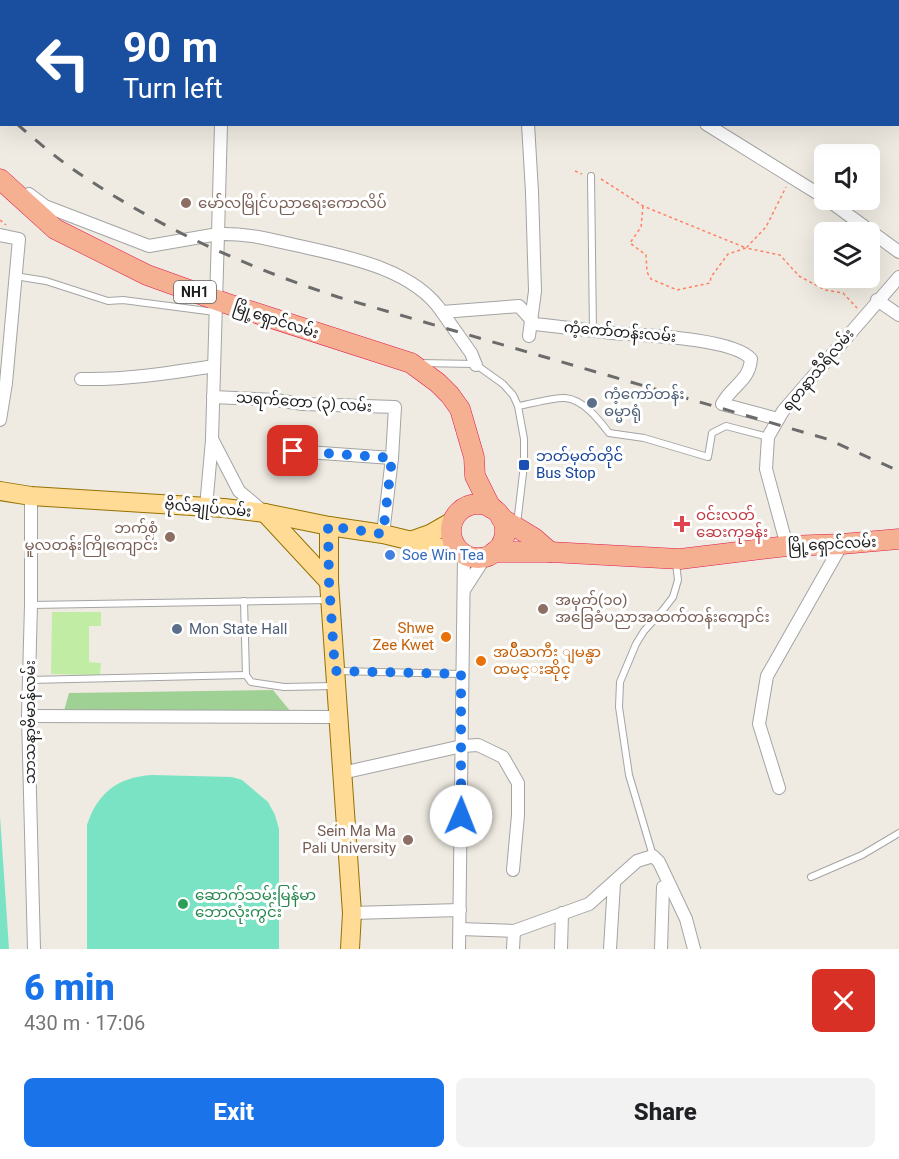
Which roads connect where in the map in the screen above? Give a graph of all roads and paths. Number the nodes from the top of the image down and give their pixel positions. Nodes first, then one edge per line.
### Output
1 (221, 126) edge
2 (528, 126) edge
3 (709, 126) edge
4 (0, 170) edge
5 (575, 171) dead end
6 (591, 176) junction
7 (792, 176) junction
8 (0, 179) edge
9 (814, 191) edge
10 (643, 206) junction
11 (841, 210) edge
12 (218, 234) junction
13 (0, 235) edge
14 (746, 248) junction
15 (899, 252) edge
16 (15, 276) junction
17 (899, 277) edge
18 (877, 300) junction
19 (216, 312) junction
20 (442, 312) junction
21 (864, 315) junction
22 (899, 315) edge
23 (531, 319) junction
24 (593, 331) junction
25 (529, 336) dead end
26 (411, 363) junction
27 (476, 365) junction
28 (214, 366) junction
29 (81, 379) dead end
30 (2, 393) edge
31 (213, 397) junction
32 (518, 406) junction
33 (778, 419) junction
34 (0, 420) edge
35 (768, 437) junction
36 (212, 439) junction
37 (293, 451) dead end
38 (392, 458) junction
39 (475, 476) junction
40 (0, 491) edge
41 (31, 496) junction
42 (206, 507) junction
43 (264, 513) junction
44 (458, 514) junction
45 (503, 518) junction
46 (328, 526) junction
47 (383, 534) junction
48 (899, 539) edge
49 (413, 540) junction
50 (842, 544) junction
51 (787, 546) junction
52 (462, 552) junction
53 (550, 552) junction
54 (490, 554) junction
55 (676, 558) junction
56 (329, 582) junction
57 (463, 591) junction
58 (330, 600) junction
59 (244, 602) junction
60 (31, 605) junction
61 (461, 674) junction
62 (246, 675) junction
63 (336, 679) junction
64 (29, 680) junction
65 (28, 716) junction
66 (338, 717) junction
67 (462, 746) junction
68 (342, 774) junction
69 (779, 788) dead end
70 (899, 833) edge
71 (653, 856) junction
72 (513, 870) dead end
73 (811, 877) dead end
74 (614, 883) junction
75 (663, 887) dead end
76 (460, 910) junction
77 (352, 913) junction
78 (562, 913) junction
79 (460, 929) junction
80 (514, 931) junction
81 (34, 949) edge
82 (350, 949) edge
83 (459, 949) edge
84 (513, 949) edge
85 (561, 949) edge
86 (610, 949) edge
87 (661, 949) edge
88 (694, 949) edge

1 - 12 street
2 - 23 street
3 - 7 street
4 - 12 street
5 - 6 path
6 - 10 path
6 - 24 lane
7 - 9 street
7 - 14 path
8 - 26 highway, မြို့ရှောင်လမ်း / NH1
10 - 14 path
10 - 14 path
11 - 15 street
12 - 19 street
12 - 20 street
13 - 16 street
14 - 21 path
16 - 19 lane
16 - 30 street
17 - 18 street, ရတနာသီရိလမ်း
18 - 21 street, ရတနာသီရိလမ်း
18 - 22 street
19 - 28 street
20 - 23 street, ကံ့ကော်တန်းလမ်း
20 - 27 street
21 - 33 street, ရတနာသီရိလမ်း
23 - 24 street, ကံ့ကော်တန်းလမ်း
23 - 25 street
24 - 33 street, ကံ့ကော်တန်းလမ်း
26 - 27 lane
26 - 39 highway, မြို့ရှောင်လမ်း / NH1
27 - 32 lane
28 - 29 street
28 - 31 street
30 - 34 street
31 - 36 street
31 - 38 street, သရက်တော (၃) လမ်း
32 - 35 lane
32 - 45 lane
33 - 35 street, ရတနာသီရိလမ်း
35 - 51 street, ရတနာသီရိလမ်း
36 - 42 street
36 - 43 street
37 - 38 street
38 - 47 street
39 - 44 highway, မြို့ရှောင်လမ်း / NH1
39 - 45 highway, မြို့ရှောင်လမ်း / NH1
40 - 41 main road, ဗိုလ်ချုပ်လမ်း
41 - 42 main road, ဗိုလ်ချုပ်လမ်း
41 - 60 street, သာသနာ့ဗိမာန်လမ်း
42 - 43 main road, ဗိုလ်ချုပ်လမ်း
43 - 46 main road, ဗိုလ်ချုပ်လမ်း
43 - 56 main road
44 - 45 highway
44 - 49 main road
44 - 52 highway
45 - 53 highway, မြို့ရှောင်လမ်း / NH1
45 - 54 highway
46 - 47 main road, ဗိုလ်ချုပ်လမ်း
46 - 56 main road
47 - 49 main road, ဗိုလ်ချုပ်လမ်း
48 - 50 highway, မြို့ရှောင်လမ်း
49 - 52 main road, ဗိုလ်ချုပ်လမ်း
50 - 51 highway, မြို့ရှောင်လမ်း
50 - 69 street
51 - 55 highway, မြို့ရှောင်လမ်း
52 - 54 highway
52 - 57 street
53 - 54 highway, မြို့ရှောင်လမ်း
53 - 55 highway, မြို့ရှောင်လမ်း
54 - 57 street
55 - 71 lane
56 - 58 main road
57 - 61 street
58 - 59 lane
58 - 63 main road
59 - 60 lane
59 - 62 lane
60 - 64 street, သာသနာ့ဗိမာန်လမ်း
61 - 63 lane
61 - 67 street
62 - 63 lane
62 - 64 lane
63 - 66 main road
64 - 65 street, သာသနာ့ဗိမာန်လမ်း
65 - 66 street
65 - 81 street, သာသနာ့ဗိမာန်လမ်း
66 - 68 main road
67 - 68 street
67 - 72 street
67 - 76 street
68 - 77 main road
70 - 73 lane
71 - 74 street
71 - 88 street
74 - 78 street
74 - 86 street
75 - 87 street
76 - 77 street
76 - 79 street
77 - 82 main road
78 - 80 street
78 - 85 street
79 - 80 street
79 - 83 street
80 - 84 street

